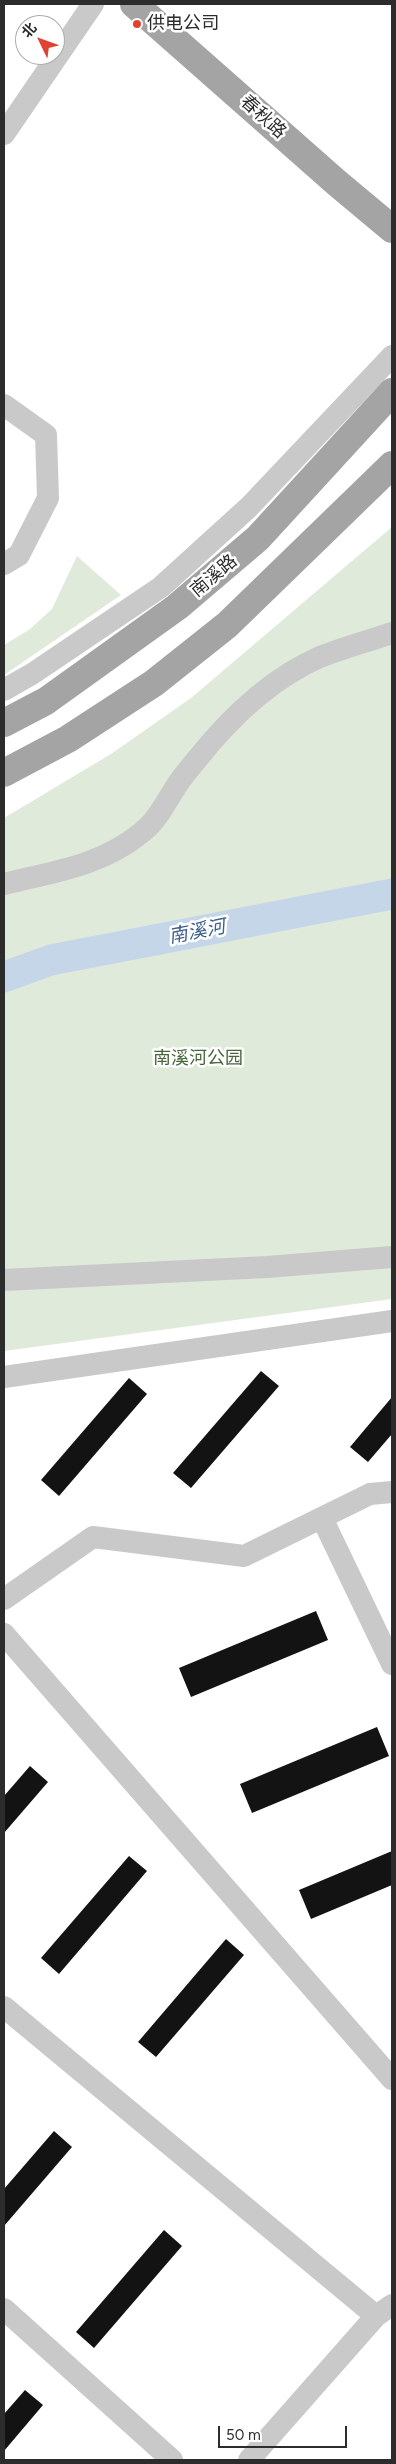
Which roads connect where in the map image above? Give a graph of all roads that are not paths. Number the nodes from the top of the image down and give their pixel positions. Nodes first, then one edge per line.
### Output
1 (93, 4) edge
2 (134, 4) edge
3 (4, 134) edge
4 (392, 229) edge
5 (392, 356) edge
6 (392, 392) edge
7 (4, 405) edge
8 (392, 465) edge
9 (4, 564) edge
10 (392, 633) edge
11 (4, 690) edge
12 (10, 716) edge
13 (4, 773) edge
14 (4, 884) edge
15 (392, 1257) edge
16 (4, 1280) edge
17 (392, 1321) edge
18 (4, 1377) edge
19 (392, 1492) edge
20 (322, 1518) junction
21 (4, 1599) edge
22 (4, 1634) edge
23 (392, 1664) edge
24 (4, 2008) edge
25 (392, 2079) edge
26 (4, 2309) edge
27 (384, 2311) edge
28 (172, 2460) edge
29 (249, 2460) edge

1 - 3 street
2 - 4 main road, 春秋路
5 - 11 street
6 - 12 main road, 南溪路
7 - 9 street
8 - 13 main road
10 - 14 street
15 - 16 street
17 - 18 street
19 - 20 street
20 - 21 street
20 - 23 street
22 - 25 street
24 - 27 street
26 - 28 street
27 - 29 street

